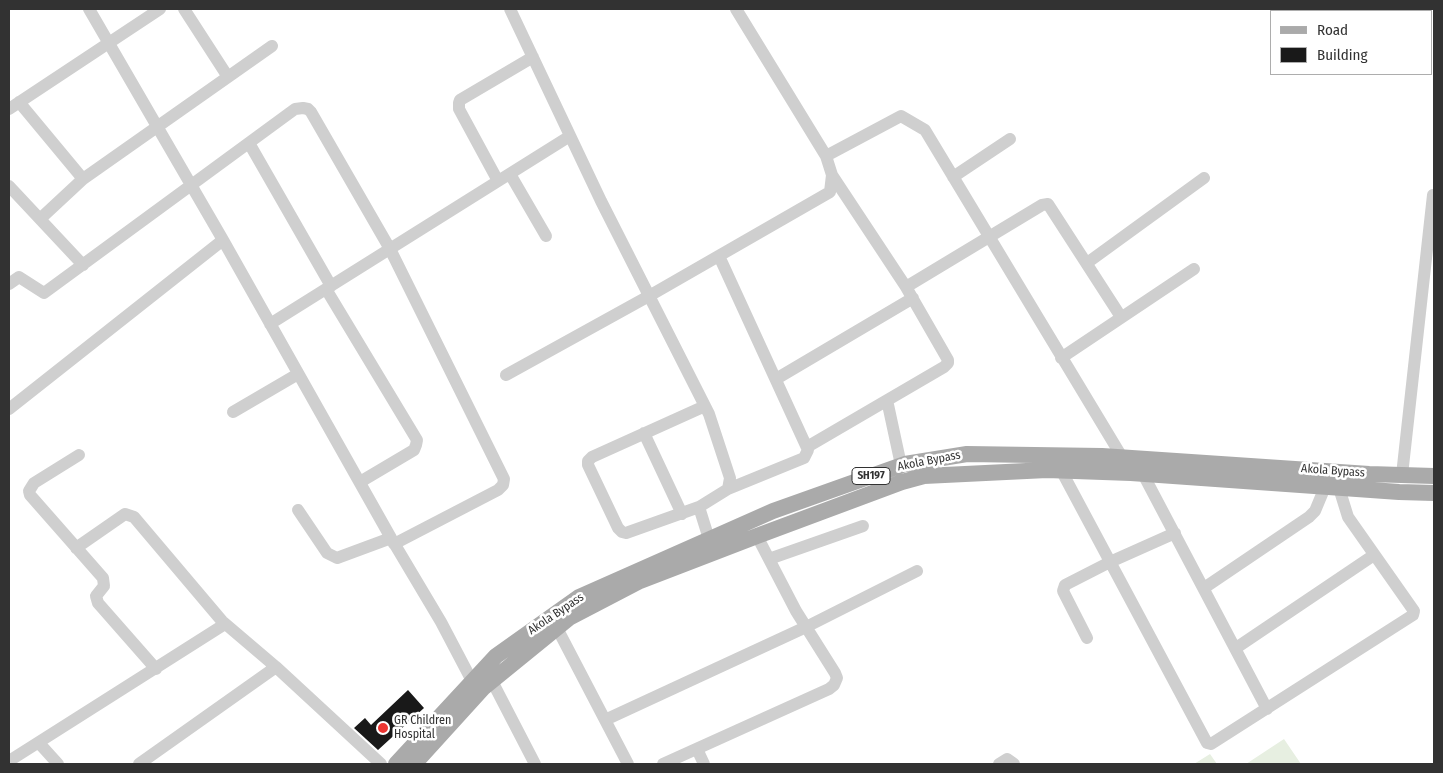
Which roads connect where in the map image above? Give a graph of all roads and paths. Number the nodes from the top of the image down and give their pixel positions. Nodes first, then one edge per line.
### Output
1 (89, 9) edge
2 (160, 9) edge
3 (184, 9) edge
4 (510, 9) edge
5 (736, 9) edge
6 (108, 42) junction
7 (272, 46) dead end
8 (533, 57) junction
9 (228, 77) junction
10 (14, 106) edge
11 (158, 127) junction
12 (570, 136) junction
13 (1010, 139) dead end
14 (249, 143) junction
15 (826, 156) junction
16 (510, 174) junction
17 (832, 175) junction
18 (953, 177) junction
19 (1204, 178) dead end
20 (83, 179) junction
21 (498, 181) junction
22 (191, 185) junction
23 (9, 186) edge
24 (1433, 195) edge
25 (40, 219) junction
26 (546, 236) dead end
27 (990, 238) junction
28 (223, 240) junction
29 (390, 249) junction
30 (719, 256) junction
31 (1087, 264) junction
32 (83, 265) junction
33 (1194, 268) dead end
34 (9, 284) edge
35 (328, 287) junction
36 (910, 293) junction
37 (649, 296) junction
38 (1121, 317) junction
39 (270, 324) junction
40 (1061, 358) junction
41 (298, 374) junction
42 (506, 375) dead end
43 (776, 379) junction
44 (887, 400) junction
45 (705, 406) junction
46 (9, 409) edge
47 (233, 412) dead end
48 (644, 433) junction
49 (807, 447) junction
50 (79, 455) dead end
51 (1122, 457) junction
52 (1104, 464) junction
53 (901, 465) junction
54 (1061, 470) junction
55 (1143, 474) junction
56 (1402, 475) junction
57 (1434, 476) edge
58 (360, 482) junction
59 (1334, 482) junction
60 (728, 489) junction
61 (1434, 493) edge
62 (700, 507) junction
63 (298, 510) dead end
64 (682, 514) junction
65 (863, 526) dead end
66 (1175, 533) junction
67 (757, 536) junction
68 (709, 539) junction
69 (392, 541) junction
70 (76, 548) junction
71 (1374, 555) junction
72 (769, 559) junction
73 (1110, 562) junction
74 (917, 571) dead end
75 (1204, 588) junction
76 (225, 624) junction
77 (806, 627) junction
78 (557, 628) junction
79 (1087, 638) dead end
80 (1236, 648) junction
81 (276, 668) junction
82 (156, 669) junction
83 (472, 681) junction
84 (492, 681) junction
85 (1268, 709) junction
86 (604, 720) junction
87 (39, 743) junction
88 (697, 749) junction
89 (9, 761) edge
90 (58, 764) edge
91 (139, 764) edge
92 (380, 764) edge
93 (396, 764) edge
94 (414, 764) edge
95 (535, 764) edge
96 (628, 764) edge
97 (663, 764) edge
98 (704, 764) edge
99 (998, 764) edge
100 (1014, 764) edge

1 - 6 street
2 - 6 street
3 - 9 street
4 - 8 street
5 - 15 street
6 - 10 street
6 - 11 street
7 - 9 street
8 - 12 street
8 - 21 street
9 - 11 street
10 - 20 street
11 - 20 street
11 - 22 street
12 - 16 street
12 - 37 street
13 - 18 street
14 - 22 street
14 - 29 street
14 - 35 street
15 - 17 street
15 - 18 street
16 - 21 street
16 - 26 street
17 - 30 street
17 - 36 street
18 - 27 street
19 - 31 street
20 - 25 street
21 - 29 street
22 - 28 street
22 - 32 street
23 - 25 street
24 - 56 street
25 - 32 street
27 - 31 street
27 - 36 street
27 - 40 street
28 - 39 street
28 - 46 street
29 - 35 street
29 - 69 street
30 - 37 street
30 - 43 street
31 - 38 street
32 - 34 street
33 - 38 street
35 - 39 street
35 - 58 street
36 - 43 street
36 - 44 street
37 - 42 street
37 - 45 street
38 - 40 street
39 - 41 street
40 - 51 street
41 - 47 street
41 - 58 street
43 - 49 street
44 - 49 street
44 - 53 street
45 - 48 street
45 - 60 street
48 - 64 street
48 - 64 street
49 - 60 street
50 - 70 street
51 - 52 main road, Akola Bypass / SH197
51 - 59 main road, Akola Bypass / SH197
52 - 53 main road, Akola Bypass / SH197
52 - 54 main road, Akola Bypass / SH197
52 - 55 main road, Akola Bypass / SH197
53 - 68 main road, Akola Bypass / SH197
54 - 67 main road, Akola Bypass / SH197
54 - 73 street
55 - 59 main road, Akola Bypass / SH197
55 - 66 street
56 - 57 main road, Akola Bypass / SH197
56 - 59 main road, Akola Bypass / SH197
58 - 69 street
59 - 61 main road, Akola Bypass / SH197
59 - 71 street
59 - 75 street
60 - 62 street
62 - 64 street
62 - 68 street
63 - 69 street
65 - 72 street
66 - 73 street
66 - 75 street
67 - 72 street
67 - 78 main road, Akola Bypass / SH197
68 - 83 main road, Akola Bypass / SH197
69 - 83 street
70 - 76 street
70 - 82 street
71 - 80 street
71 - 85 street
72 - 77 street
73 - 79 street
73 - 85 street
74 - 77 street
75 - 80 street
76 - 81 street
76 - 82 street
77 - 86 street
77 - 88 street
78 - 84 main road, Akola Bypass / SH197
78 - 86 street
80 - 85 street
81 - 91 street
81 - 92 street
82 - 87 street
83 - 93 main road, Akola Bypass / SH197
84 - 94 main road, Akola Bypass / SH197
84 - 95 street
86 - 96 street
87 - 89 street
87 - 90 street
88 - 97 street
88 - 98 street
99 - 100 street

